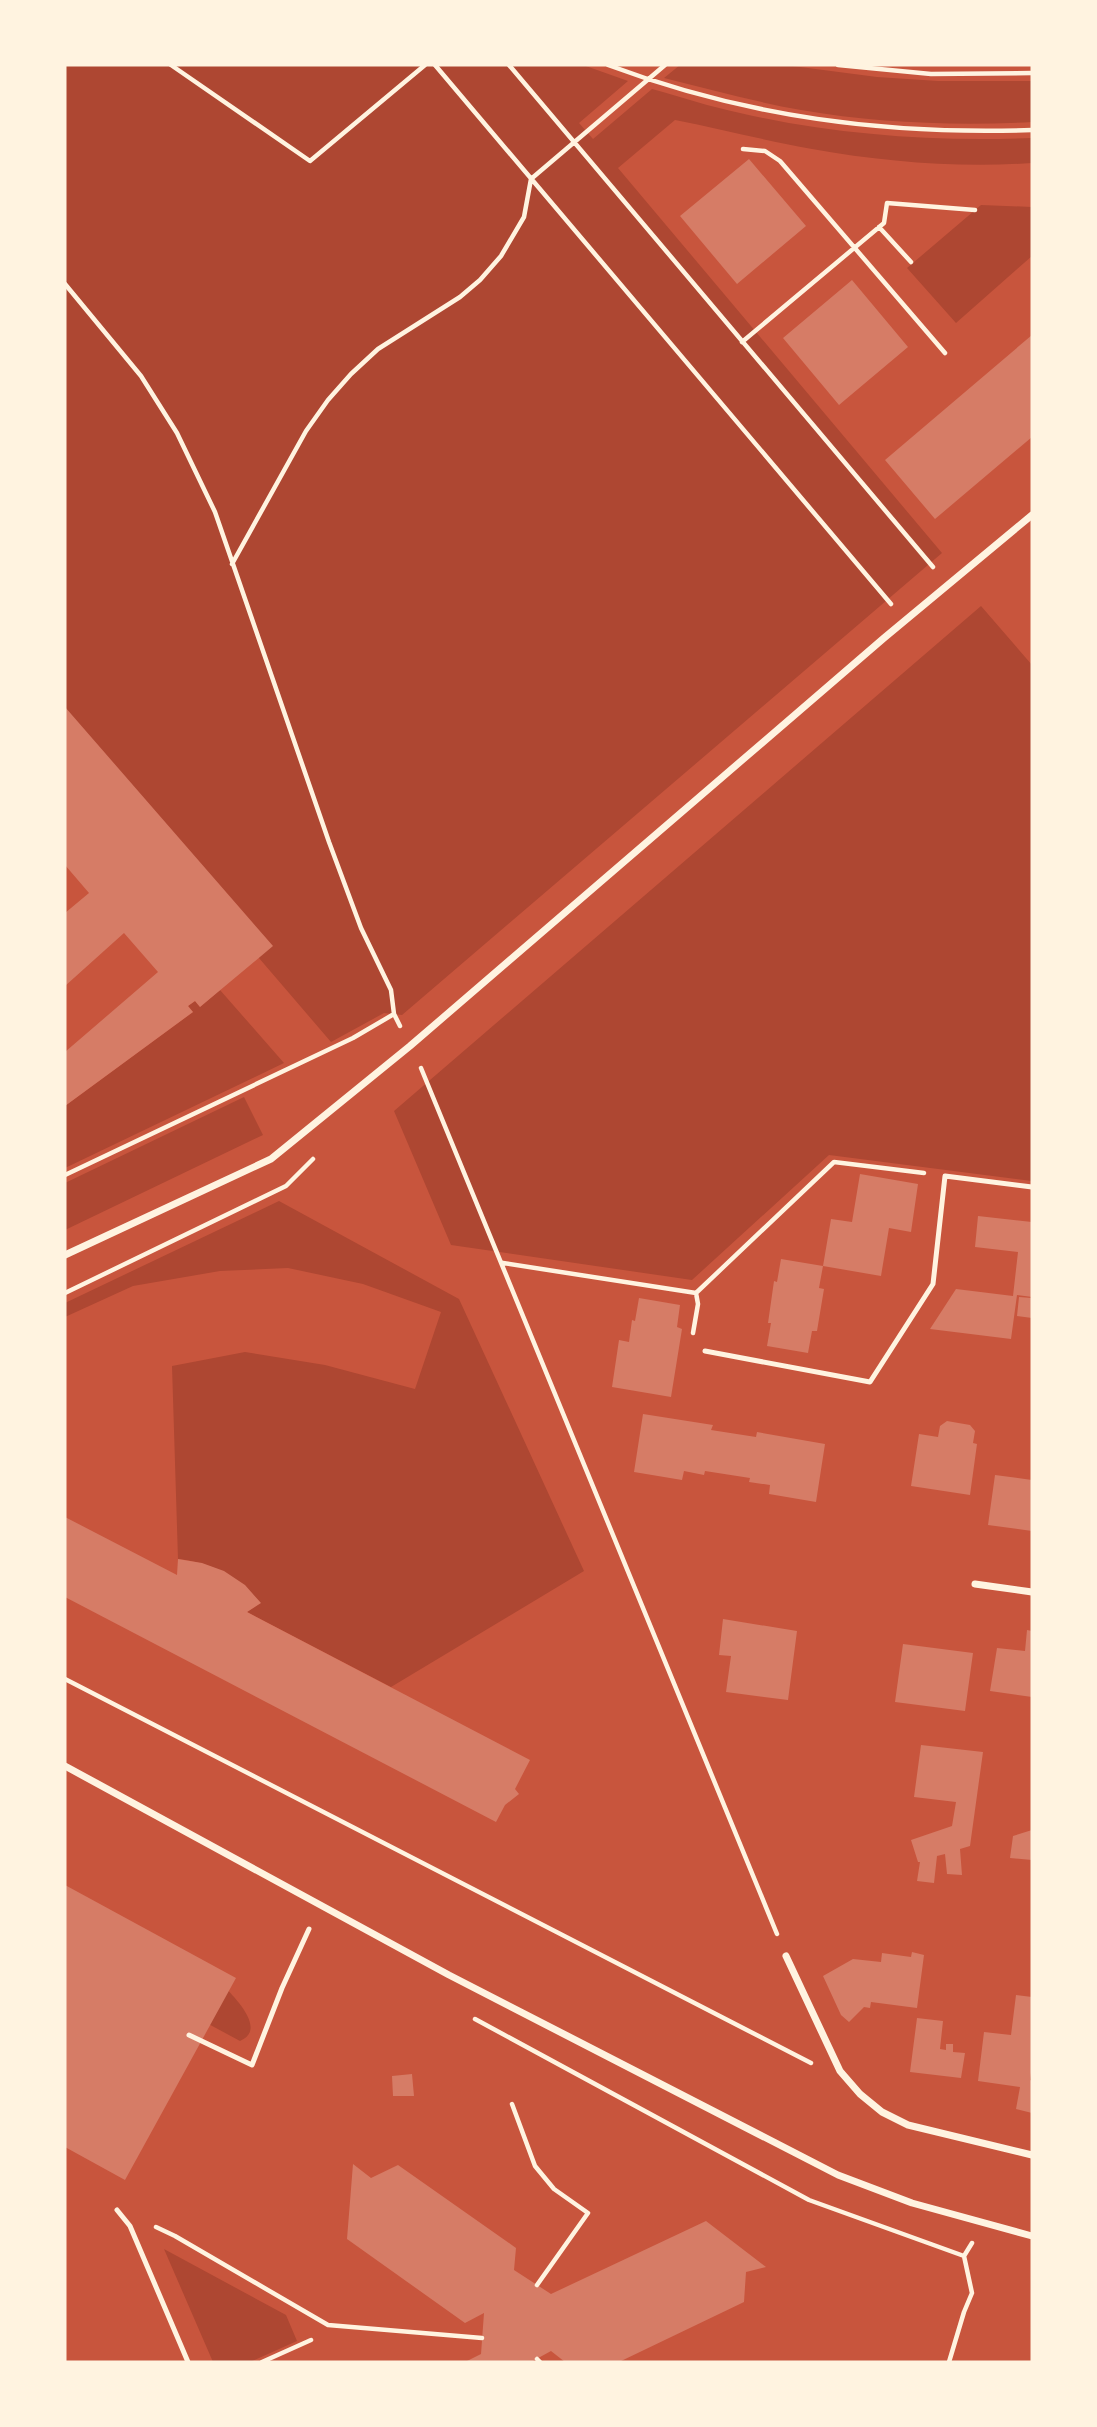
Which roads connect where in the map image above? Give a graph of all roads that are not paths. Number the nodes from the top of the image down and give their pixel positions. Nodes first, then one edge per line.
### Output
1 (1032, 515) edge
2 (1032, 1187) edge
3 (65, 1255) edge
4 (705, 1351) road end
5 (975, 1584) dead end
6 (1032, 1592) edge
7 (65, 1766) edge
8 (309, 1929) dead end
9 (786, 1956) road end
10 (190, 2035) dead end
11 (1032, 2155) edge
12 (117, 2210) road end
13 (1032, 2236) edge
14 (188, 2362) edge

1 - 3 street
2 - 4 lane
5 - 6 street
7 - 13 street
8 - 10 lane
9 - 11 street
12 - 14 lane

